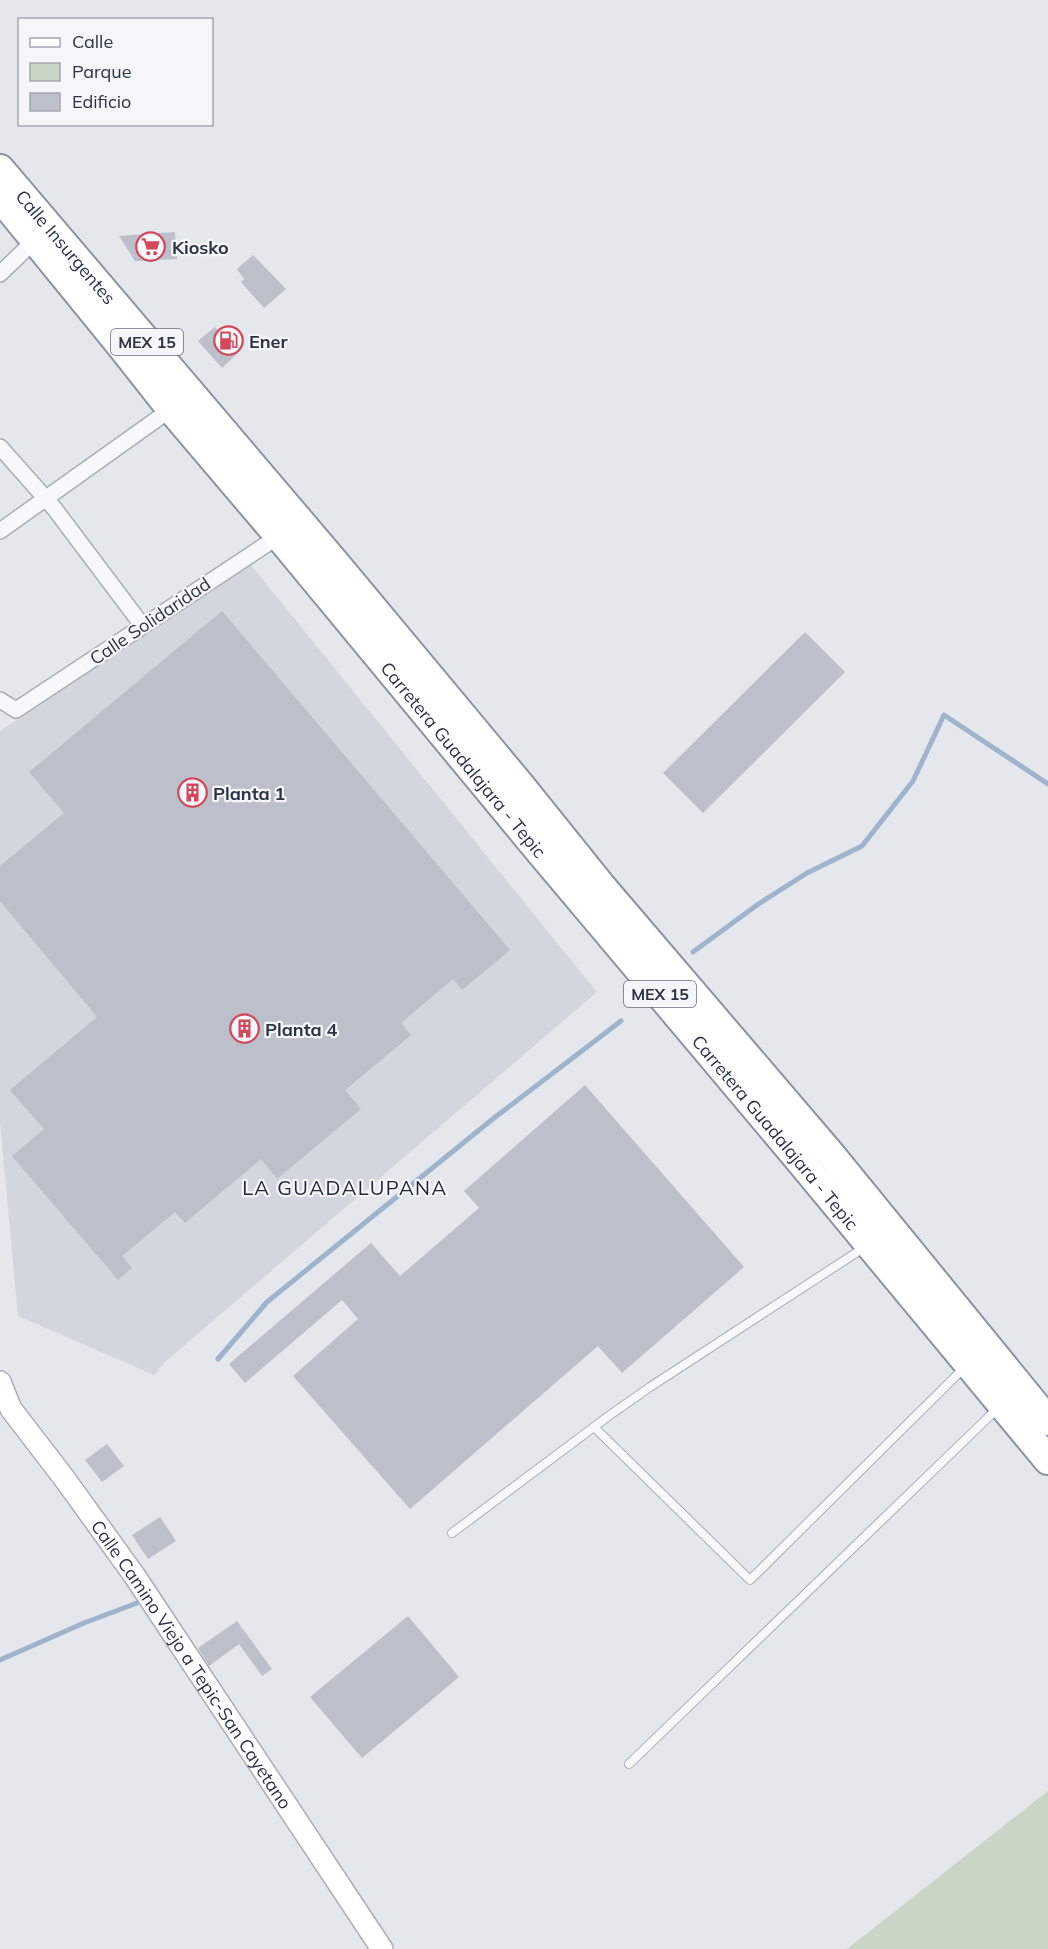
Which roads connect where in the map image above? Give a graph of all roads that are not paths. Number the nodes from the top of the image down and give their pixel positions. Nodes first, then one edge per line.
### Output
1 (0, 169) edge
2 (0, 197) edge
3 (42, 233) junction
4 (0, 274) edge
5 (181, 401) junction
6 (0, 447) edge
7 (45, 499) junction
8 (286, 525) junction
9 (0, 531) edge
10 (142, 625) junction
11 (0, 700) edge
12 (592, 894) junction
13 (869, 1244) junction
14 (968, 1364) junction
15 (0, 1382) edge
16 (1030, 1409) edge
17 (594, 1427) junction
18 (1048, 1460) edge
19 (452, 1533) dead end
20 (629, 1764) dead end
21 (382, 1949) edge

1 - 3 highway, Calle Insurgentes / MEX 15
2 - 3 highway, Calle Insurgentes / MEX 15
3 - 4 street
3 - 5 highway, Calle Insurgentes / MEX 15
5 - 7 street
5 - 8 highway, Calle Insurgentes / MEX 15
6 - 7 street
7 - 9 street
7 - 10 street
8 - 10 street, Calle Solidaridad
8 - 12 highway, Carretera Guadalajara - Tepic / MEX 15
10 - 11 street, Calle Solidaridad
12 - 13 highway, Carretera Guadalajara - Tepic / MEX 15
12 - 16 highway, Carretera Guadalajara - Tepic / MEX 15
13 - 14 highway, Carretera Guadalajara - Tepic / MEX 15
13 - 17 lane
14 - 16 highway, Carretera Guadalajara - Tepic / MEX 15
14 - 17 lane
15 - 21 street, Calle Camino Viejo a Tepic-San Cayetano
16 - 18 highway, Carretera Guadalajara - Tepic / MEX 15
16 - 20 lane
17 - 19 lane

